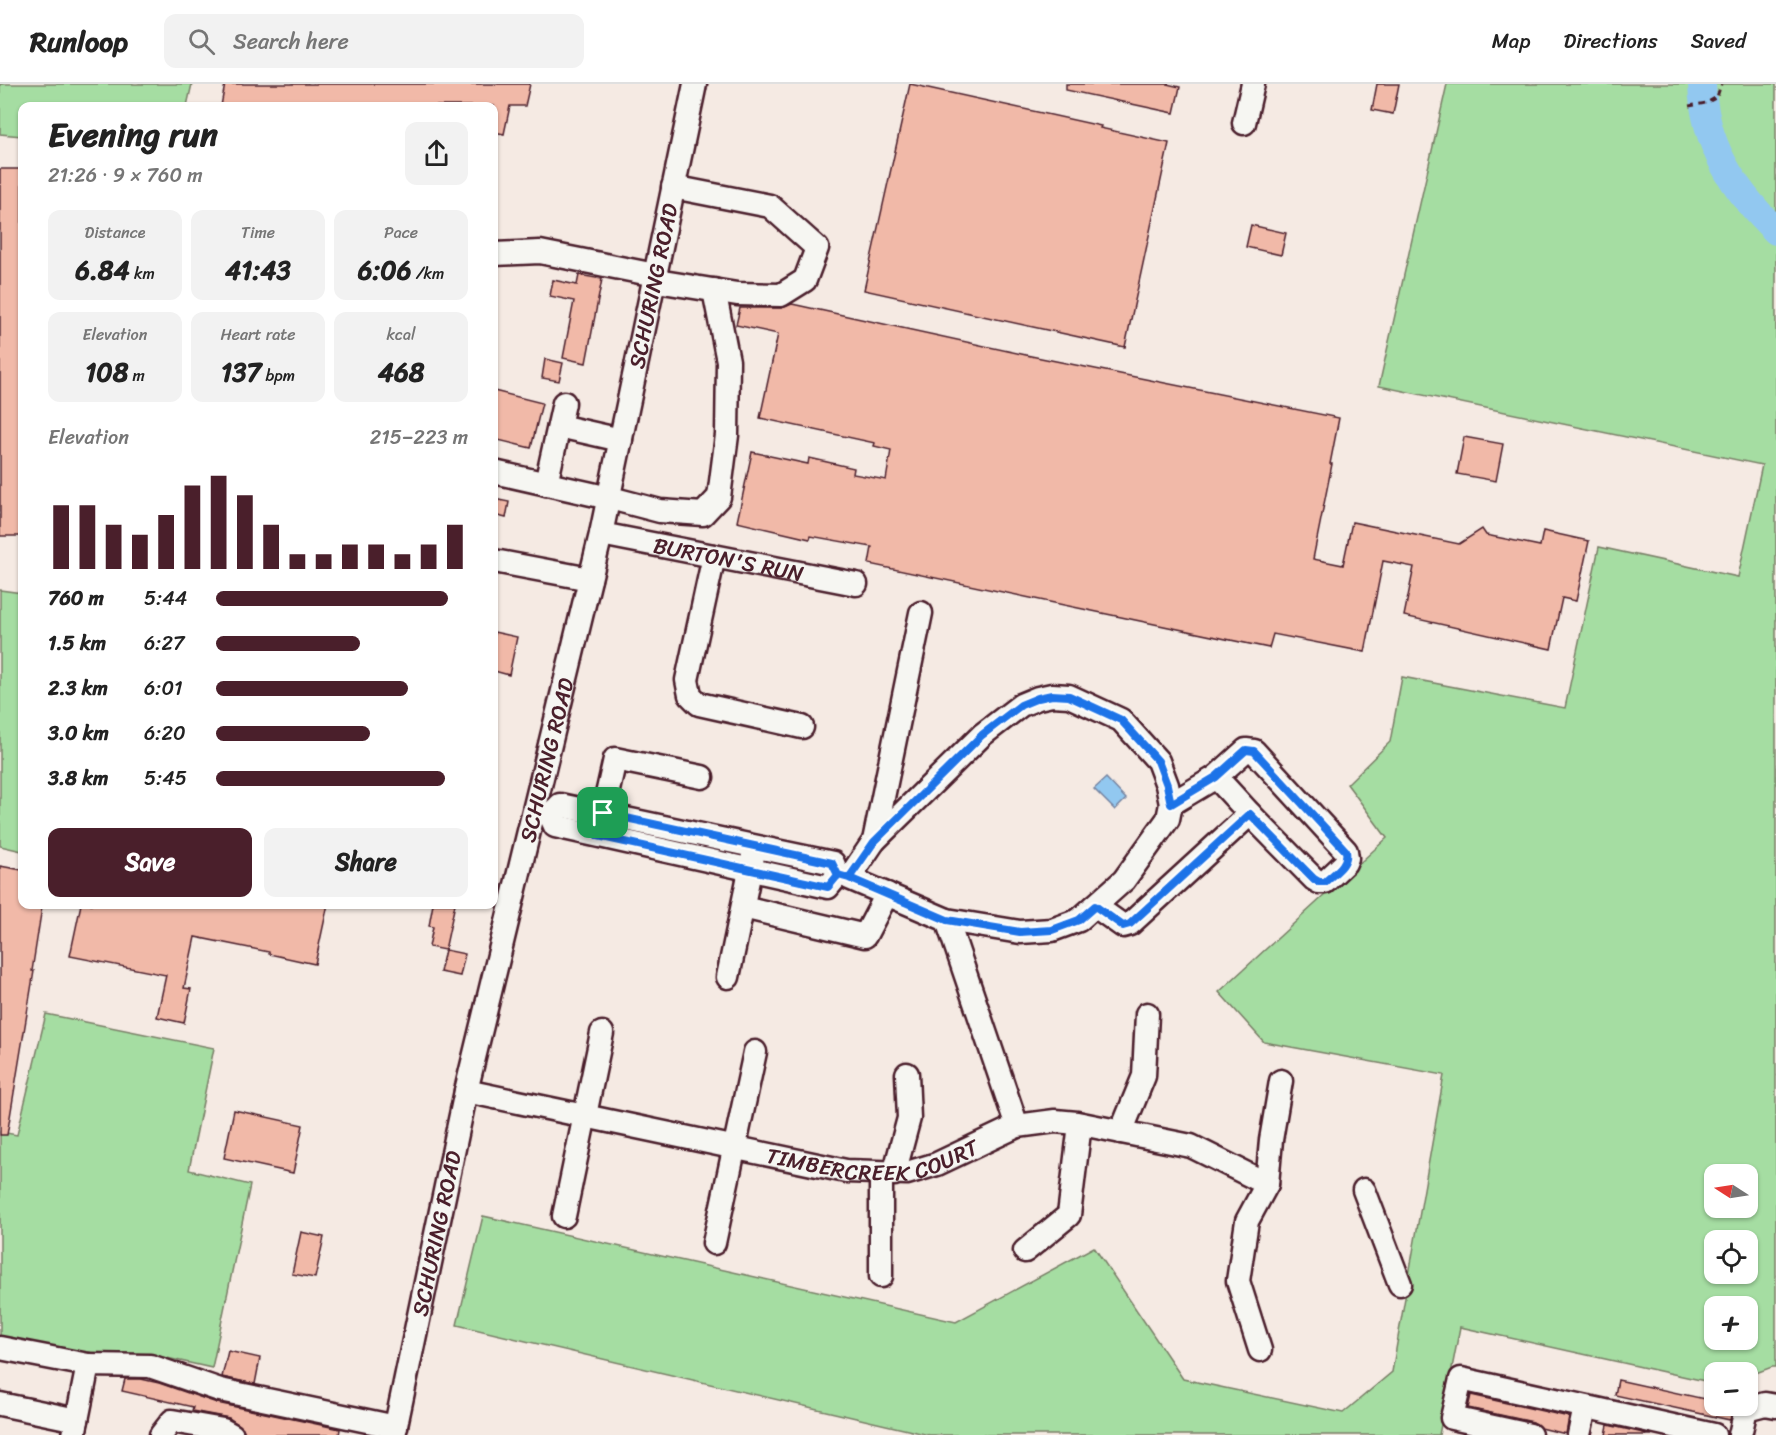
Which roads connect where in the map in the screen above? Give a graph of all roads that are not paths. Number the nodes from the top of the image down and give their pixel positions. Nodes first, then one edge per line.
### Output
1 (695, 84) edge
2 (1253, 84) edge
3 (1244, 123) dead end
4 (673, 187) junction
5 (498, 254) edge
6 (655, 275) junction
7 (714, 290) junction
8 (564, 403) dead end
9 (559, 426) junction
10 (621, 440) junction
11 (498, 473) edge
12 (546, 484) junction
13 (609, 498) junction
14 (601, 534) junction
15 (714, 556) junction
16 (498, 562) edge
17 (590, 579) junction
18 (856, 584) dead end
19 (921, 613) dead end
20 (802, 727) dead end
21 (702, 777) dead end
22 (1216, 777) junction
23 (1171, 804) junction
24 (603, 813) junction
25 (543, 814) junction
26 (1250, 814) junction
27 (598, 836) junction
28 (874, 842) junction
29 (755, 846) junction
30 (750, 869) junction
31 (844, 876) junction
32 (887, 894) junction
33 (1095, 906) junction
34 (743, 907) junction
35 (947, 920) junction
36 (728, 977) dead end
37 (1147, 1014) dead end
38 (602, 1033) dead end
39 (755, 1052) dead end
40 (907, 1074) dead end
41 (1281, 1082) dead end
42 (466, 1091) junction
43 (584, 1117) junction
44 (1080, 1124) junction
45 (1017, 1126) junction
46 (1121, 1132) junction
47 (736, 1148) junction
48 (887, 1174) junction
49 (1267, 1184) junction
50 (1364, 1190) dead end
51 (564, 1216) dead end
52 (714, 1243) dead end
53 (1025, 1251) dead end
54 (880, 1276) dead end
55 (1400, 1284) dead end
56 (0, 1348) edge
57 (1260, 1350) dead end
58 (88, 1365) junction
59 (0, 1404) edge
60 (1776, 1406) edge
61 (1585, 1407) junction
62 (76, 1427) edge
63 (395, 1431) edge
64 (161, 1435) edge
65 (232, 1435) edge
66 (1530, 1435) edge
67 (1579, 1435) edge
68 (1714, 1435) edge
69 (1740, 1435) edge

1 - 4 street, SCHURING ROAD
2 - 3 street
4 - 6 street, SCHURING ROAD
4 - 7 street
5 - 6 street
6 - 7 street
6 - 10 street, SCHURING ROAD
7 - 13 street
8 - 9 street
9 - 10 street
9 - 12 street
10 - 13 street, SCHURING ROAD
11 - 12 street
12 - 13 street
13 - 14 street, SCHURING ROAD
14 - 15 street, BURTON'S RUN
14 - 17 street, SCHURING ROAD
15 - 18 street, BURTON'S RUN
15 - 20 street
16 - 17 street
17 - 25 street, SCHURING ROAD
19 - 28 street
21 - 24 street
22 - 23 street
22 - 26 street
22 - 26 street
23 - 28 street
23 - 33 street
24 - 25 street
24 - 27 street
24 - 29 street
25 - 27 street
25 - 42 street, SCHURING ROAD
26 - 33 street
27 - 30 street
28 - 31 street
29 - 30 street
29 - 31 street
30 - 31 street
30 - 34 street
31 - 32 street
32 - 34 street
32 - 35 street
33 - 35 street
34 - 36 street
35 - 45 street
37 - 46 street
38 - 43 street
39 - 47 street
40 - 48 street
41 - 49 street
42 - 43 street, TIMBERCREEK COURT
42 - 63 street, SCHURING ROAD
43 - 47 street, TIMBERCREEK COURT
43 - 51 street
44 - 45 street, TIMBERCREEK COURT
44 - 46 street, TIMBERCREEK COURT
44 - 53 street
45 - 48 street, TIMBERCREEK COURT
46 - 49 street, TIMBERCREEK COURT
47 - 48 street, TIMBERCREEK COURT
47 - 52 street
48 - 54 street
49 - 57 street
50 - 55 street
56 - 58 street
58 - 62 street
58 - 63 street
59 - 62 street
60 - 69 street
61 - 66 street
61 - 67 street
61 - 68 street
64 - 65 street

